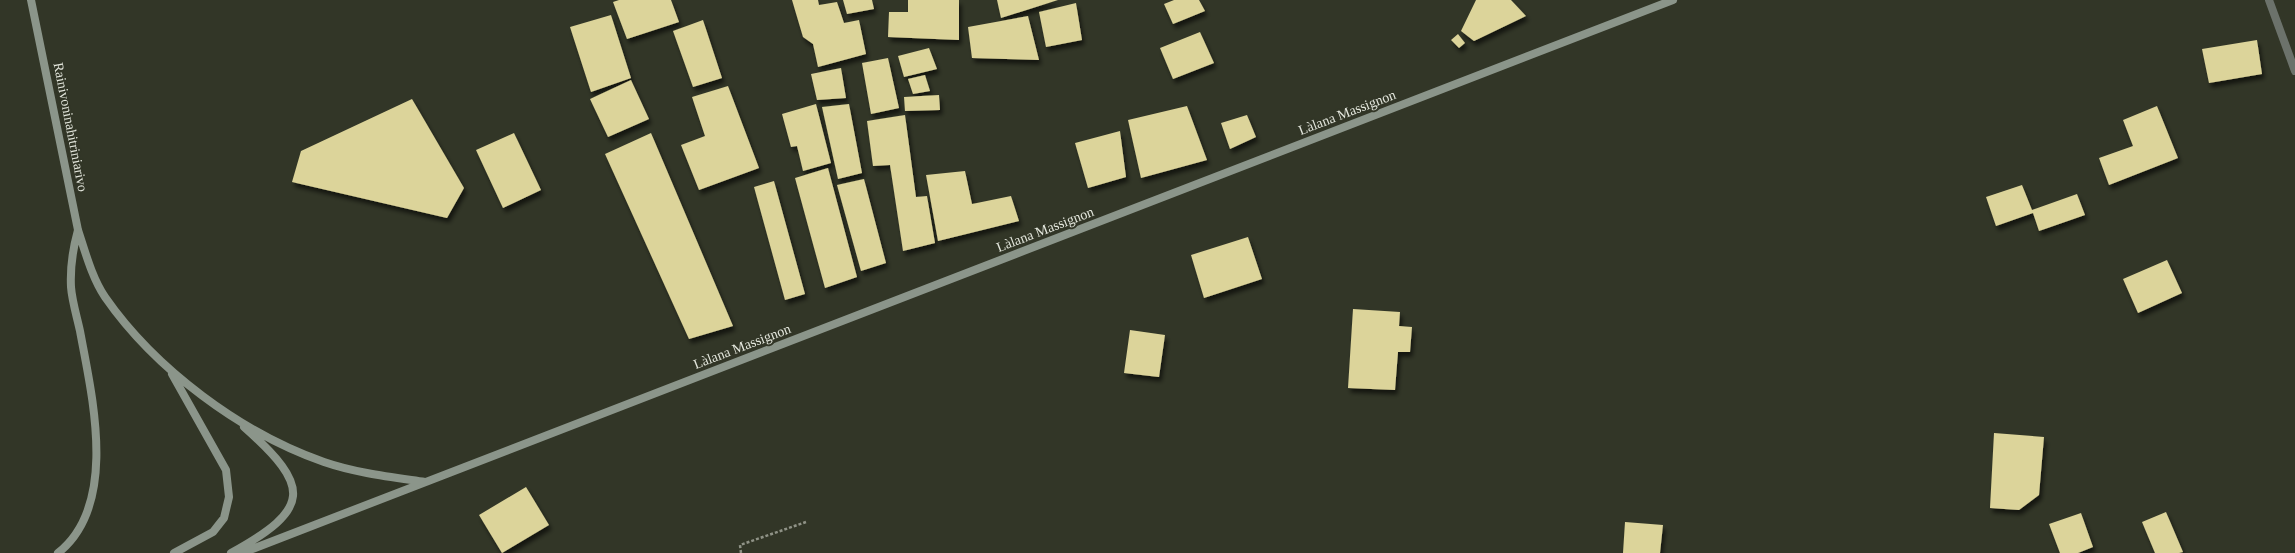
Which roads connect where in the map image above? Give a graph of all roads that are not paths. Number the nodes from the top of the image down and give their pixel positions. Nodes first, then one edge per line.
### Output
1 (31, 0) edge
2 (1673, 0) edge
3 (2269, 0) edge
4 (2295, 71) edge
5 (78, 230) junction
6 (170, 371) junction
7 (227, 412) junction
8 (425, 483) junction
9 (58, 553) edge
10 (174, 553) edge
11 (232, 553) edge
12 (242, 553) edge

1 - 5 main road, Rainivoninahitriniarivo
2 - 8 main road, Làlana Massignon
3 - 4 street
5 - 6 main road, Rainivoninahitriniarivo
5 - 9 main road
6 - 7 main road
6 - 10 main road
7 - 8 main road
7 - 11 main road
8 - 12 main road, Làlana Massignon

